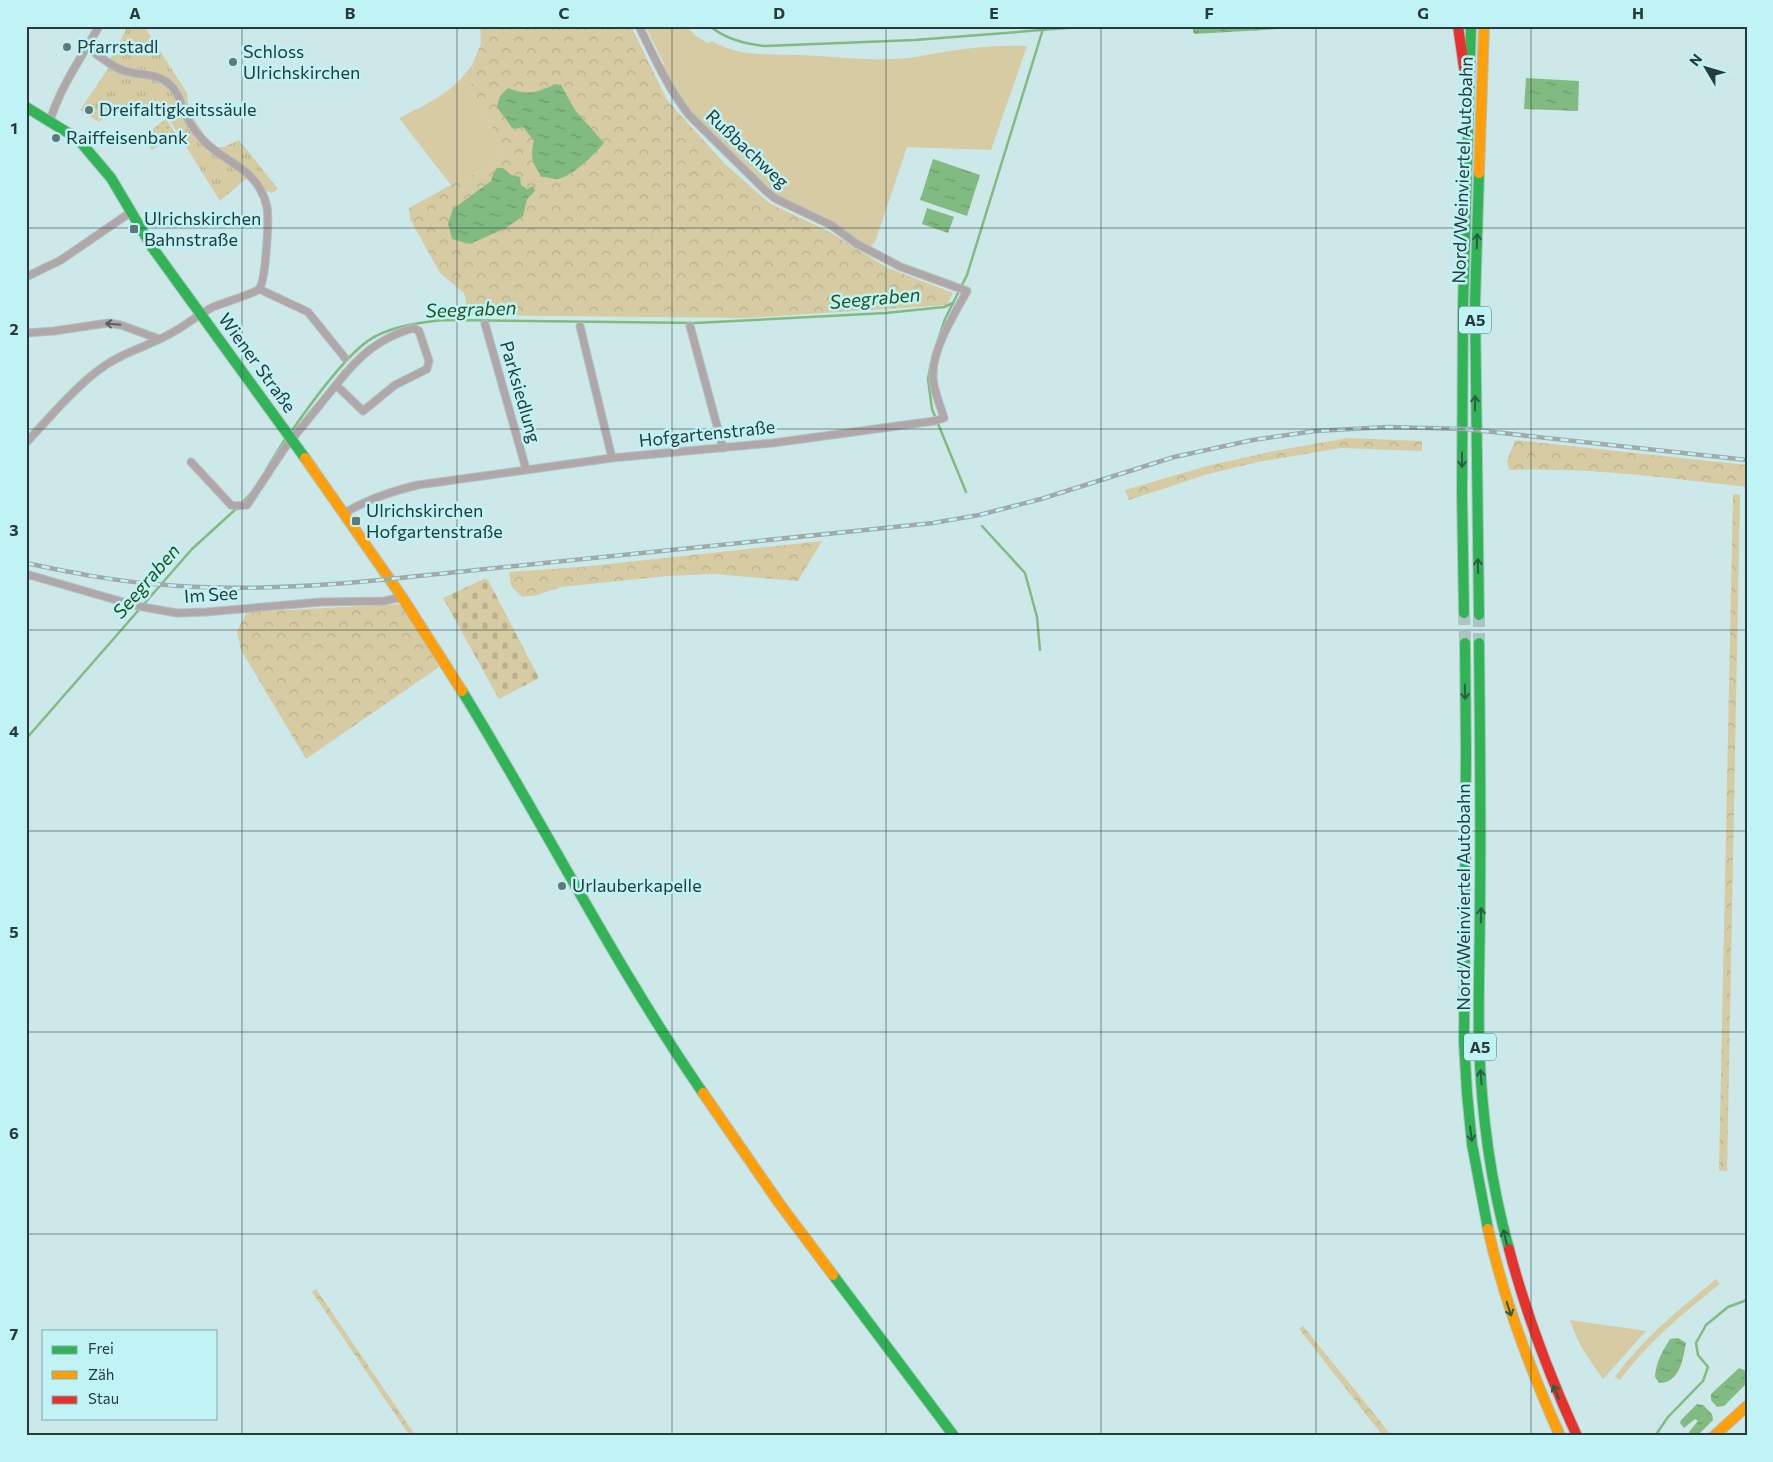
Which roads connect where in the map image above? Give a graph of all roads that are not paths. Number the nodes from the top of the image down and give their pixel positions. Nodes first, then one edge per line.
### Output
1 (99, 26) edge
2 (639, 26) edge
3 (1458, 26) edge
4 (1471, 26) edge
5 (1484, 26) edge
6 (1492, 26) edge
7 (87, 47) junction
8 (26, 106) edge
9 (1483, 110) junction
10 (1469, 111) junction
11 (50, 121) junction
12 (132, 212) junction
13 (26, 278) edge
14 (259, 289) junction
15 (961, 290) joint
16 (201, 314) junction
17 (485, 324) dead end
18 (580, 326) dead end
19 (690, 326) dead end
20 (26, 332) edge
21 (159, 339) junction
22 (345, 358) dead end
23 (336, 385) junction
24 (290, 435) junction
25 (26, 443) edge
26 (723, 448) junction
27 (612, 458) junction
28 (191, 462) dead end
29 (526, 469) junction
30 (343, 514) junction
31 (26, 574) edge
32 (402, 597) junction
33 (1464, 613) tunnel mouth
34 (1479, 614) tunnel mouth
35 (1464, 643) tunnel mouth
36 (1479, 643) tunnel mouth
37 (1747, 1406) edge
38 (954, 1436) edge
39 (1560, 1436) edge
40 (1576, 1436) edge
41 (1714, 1436) edge

1 - 7 street
2 - 15 street, Rußbachweg
3 - 10 main road
4 - 10 main road, Nord/Weinviertel Autobahn / A5
5 - 9 main road, Nord/Weinviertel Autobahn / A5
6 - 9 main road
7 - 11 street
7 - 14 street
8 - 11 main road, Wiener Straße
34 -> 9 main road, Nord/Weinviertel Autobahn / A5
10 -> 33 main road, Nord/Weinviertel Autobahn / A5
11 - 12 main road, Wiener Straße
12 - 13 street
12 - 16 main road, Wiener Straße
14 - 16 street
14 - 22 street
15 - 26 street, Hofgartenstraße
16 - 21 street
16 - 24 main road, Wiener Straße
17 - 29 street, Parksiedlung
18 - 27 street
19 - 26 street
21 -> 20 street
21 - 25 street
23 - 23 street
23 - 24 street
24 - 28 street
24 - 30 main road, Wiener Straße
26 - 27 street, Hofgartenstraße
27 - 29 street, Hofgartenstraße
29 - 30 street, Hofgartenstraße
30 - 32 main road, Wiener Straße
31 - 32 street, Im See
32 - 38 main road, Wiener Straße
35 -> 39 main road, Nord/Weinviertel Autobahn / A5
40 -> 36 main road, Nord/Weinviertel Autobahn / A5
37 - 41 main road

